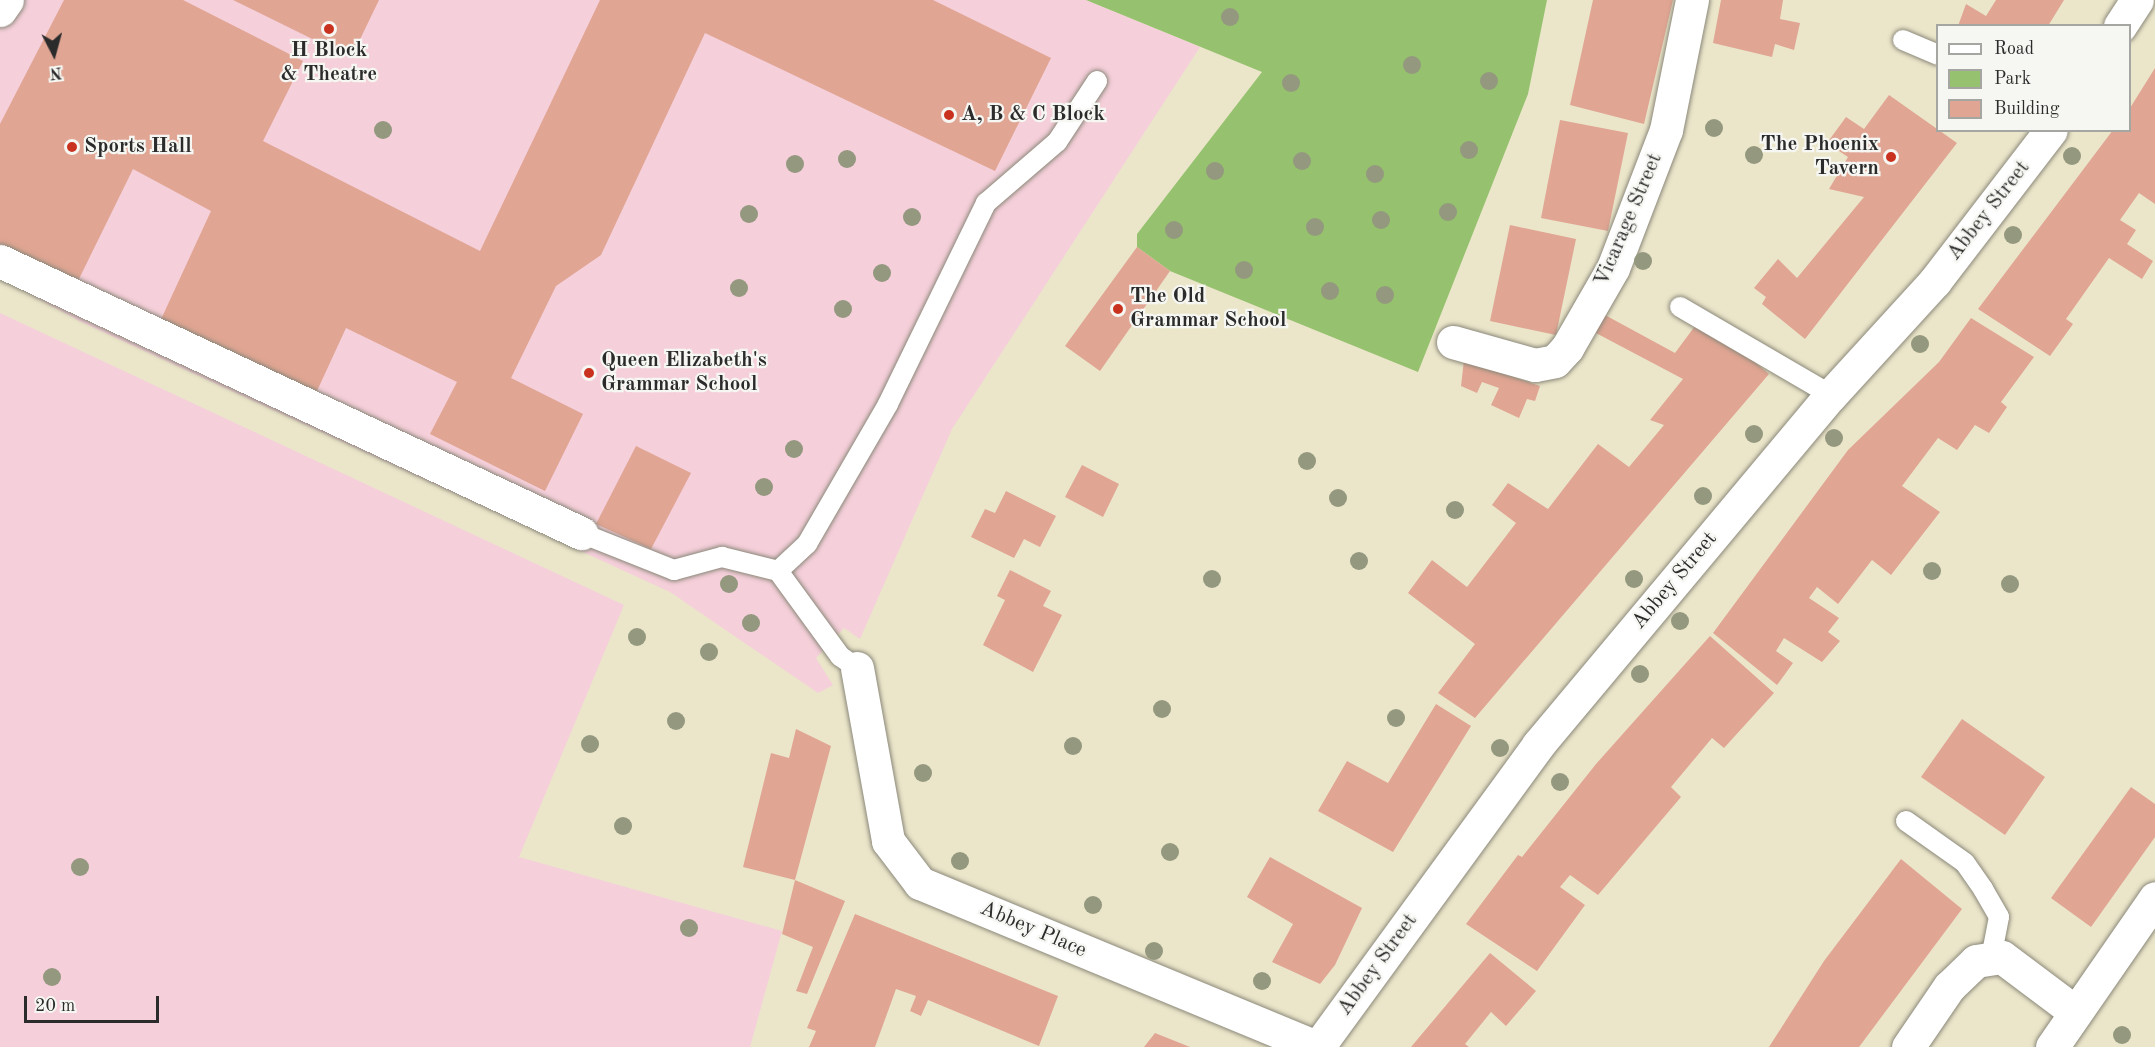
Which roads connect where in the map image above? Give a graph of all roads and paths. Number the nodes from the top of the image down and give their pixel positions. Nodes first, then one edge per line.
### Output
1 (7, 0) edge
2 (1692, 0) edge
3 (2137, 0) edge
4 (0, 10) edge
5 (2121, 24) edge
6 (1903, 40) dead end
7 (1936, 54) edge
8 (1097, 81) dead end
9 (2049, 132) edge
10 (0, 261) edge
11 (1680, 308) dead end
12 (1453, 342) dead end
13 (1831, 395) junction
14 (580, 533) joint
15 (778, 571) junction
16 (857, 669) joint
17 (1906, 821) dead end
18 (2155, 898) edge
19 (1991, 958) junction
20 (2074, 1011) junction
21 (1317, 1047) edge
22 (1908, 1047) edge
23 (2052, 1047) edge

1 - 4 street
2 - 12 street, Vicarage Street
3 - 5 street
6 - 7 lane
8 - 15 lane
9 - 13 street, Abbey Street
10 - 14 street
11 - 13 lane
13 - 21 street, Abbey Street
14 - 15 lane
15 - 16 lane
16 - 21 street, Abbey Place
17 - 19 lane
18 - 20 street
19 - 20 street
19 - 22 street
20 - 23 street

